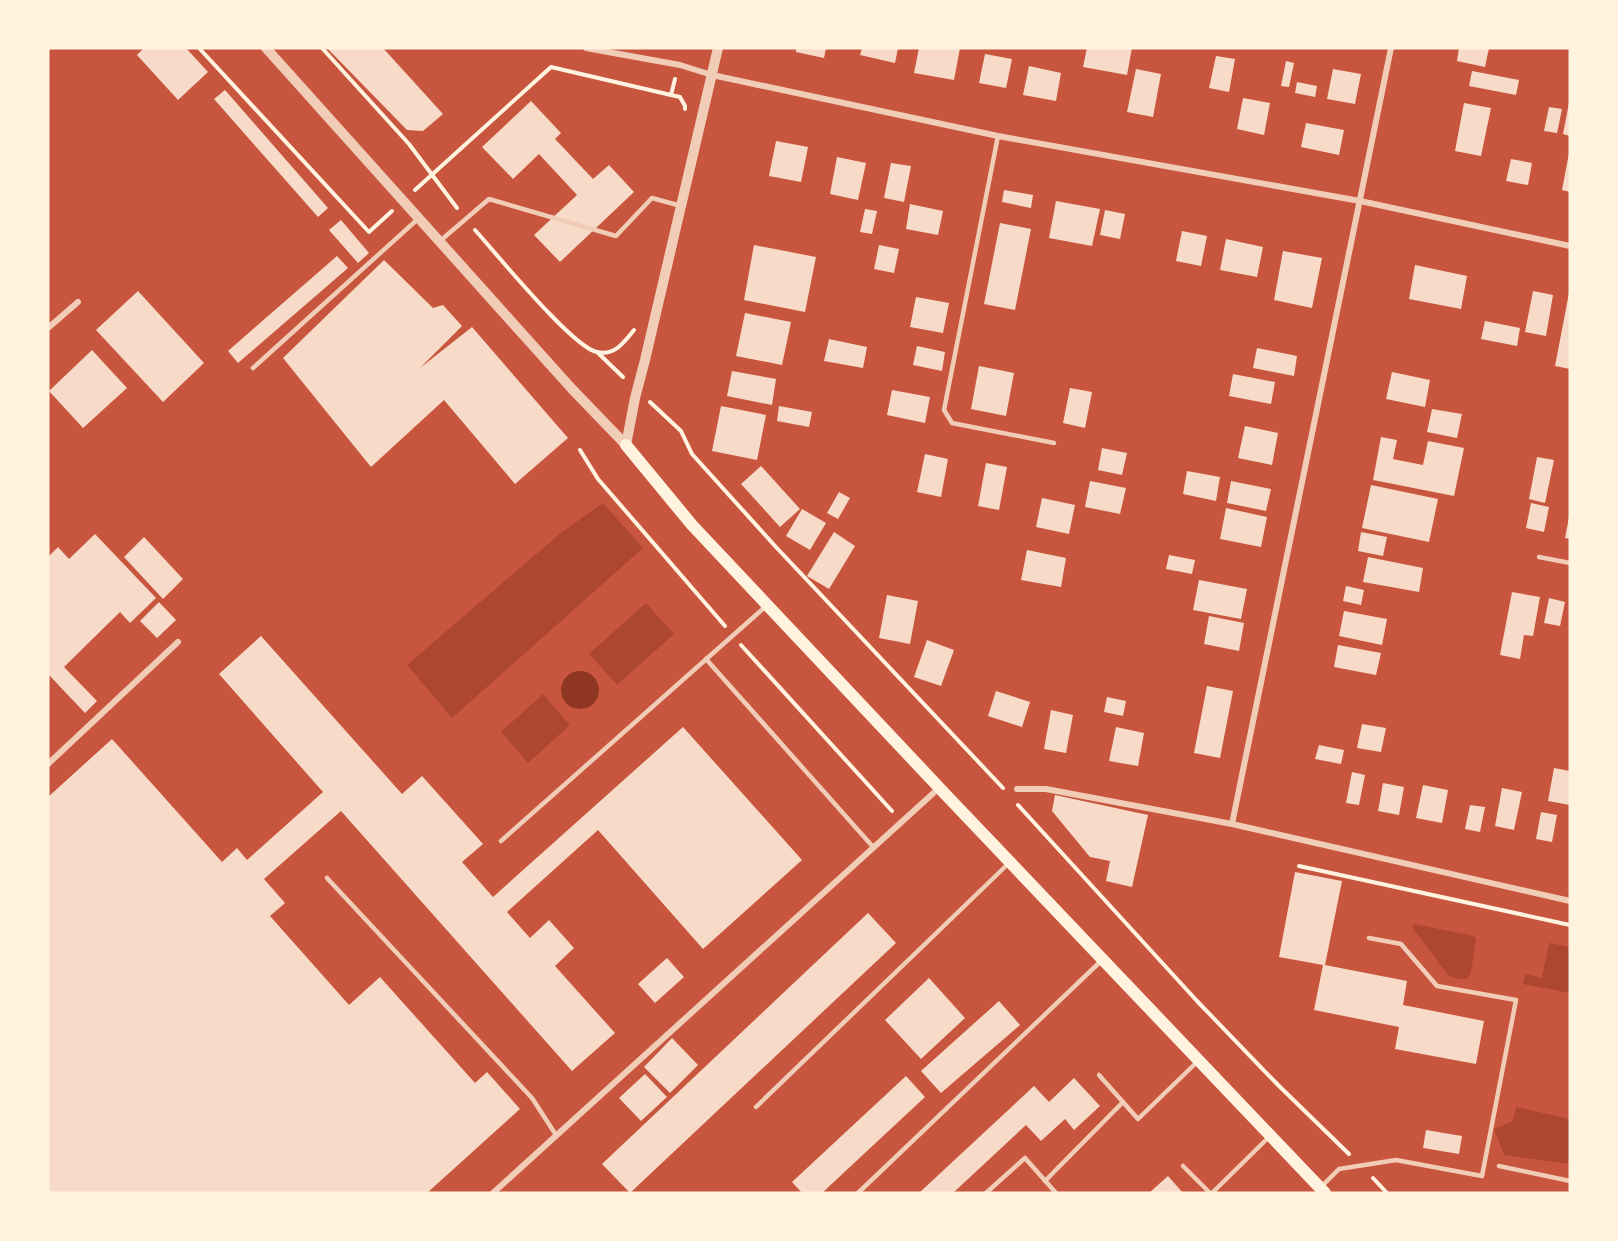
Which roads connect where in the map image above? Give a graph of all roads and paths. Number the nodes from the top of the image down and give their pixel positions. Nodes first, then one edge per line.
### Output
1 (199, 48) edge
2 (266, 48) edge
3 (586, 48) edge
4 (718, 48) edge
5 (1391, 48) edge
6 (680, 65) junction
7 (712, 75) junction
8 (999, 136) junction
9 (404, 201) junction
10 (1360, 201) junction
11 (681, 206) junction
12 (419, 218) junction
13 (440, 241) junction
14 (1570, 246) edge
15 (78, 302) dead end
16 (48, 328) edge
17 (597, 352) dead end
18 (253, 368) dead end
19 (637, 390) junction
20 (1054, 443) dead end
21 (626, 445) junction
22 (1539, 557) dead end
23 (1570, 563) edge
24 (767, 605) junction
25 (178, 642) dead end
26 (706, 659) junction
27 (48, 764) edge
28 (939, 788) junction
29 (1017, 789) dead end
30 (1006, 791) dead end
31 (1012, 798) dead end
32 (1233, 824) junction
33 (501, 841) dead end
34 (874, 848) junction
35 (1010, 862) junction
36 (1299, 866) dead end
37 (327, 878) dead end
38 (1570, 901) edge
39 (1570, 926) edge
40 (1369, 938) dead end
41 (1102, 959) junction
42 (1198, 1060) junction
43 (1099, 1075) dead end
44 (1123, 1102) junction
45 (756, 1107) dead end
46 (556, 1135) junction
47 (1270, 1136) junction
48 (1183, 1166) dead end
49 (1361, 1166) junction
50 (1499, 1166) dead end
51 (1045, 1181) junction
52 (1570, 1181) edge
53 (1323, 1190) edge
54 (493, 1193) edge
55 (858, 1193) edge
56 (986, 1193) edge
57 (1056, 1193) edge
58 (1211, 1193) edge

1 - 9 path
2 - 9 street
3 - 6 street
4 - 7 street
5 - 10 street
6 - 7 street
6 - 9 path
7 - 8 street
7 - 11 street
8 - 10 street
8 - 20 lane
9 - 12 street
10 - 14 street
10 - 32 street
11 - 13 lane
11 - 19 street
12 - 13 street
12 - 18 lane
13 - 21 street
15 - 16 street
17 - 19 path
19 - 21 street
19 - 30 path
21 - 24 main road
22 - 23 lane
24 - 26 lane
24 - 28 main road
25 - 27 street
26 - 33 lane
26 - 34 lane
28 - 34 street
28 - 35 main road
29 - 32 street
31 - 49 path
32 - 38 street
34 - 46 street
35 - 41 main road
35 - 45 lane
36 - 39 path
37 - 46 lane
40 - 49 lane
41 - 42 main road
41 - 55 lane
42 - 44 lane
42 - 47 main road
43 - 44 lane
44 - 51 lane
46 - 54 street
47 - 53 main road
47 - 58 lane
48 - 58 lane
49 - 53 lane
50 - 52 lane
51 - 56 lane
51 - 57 lane

